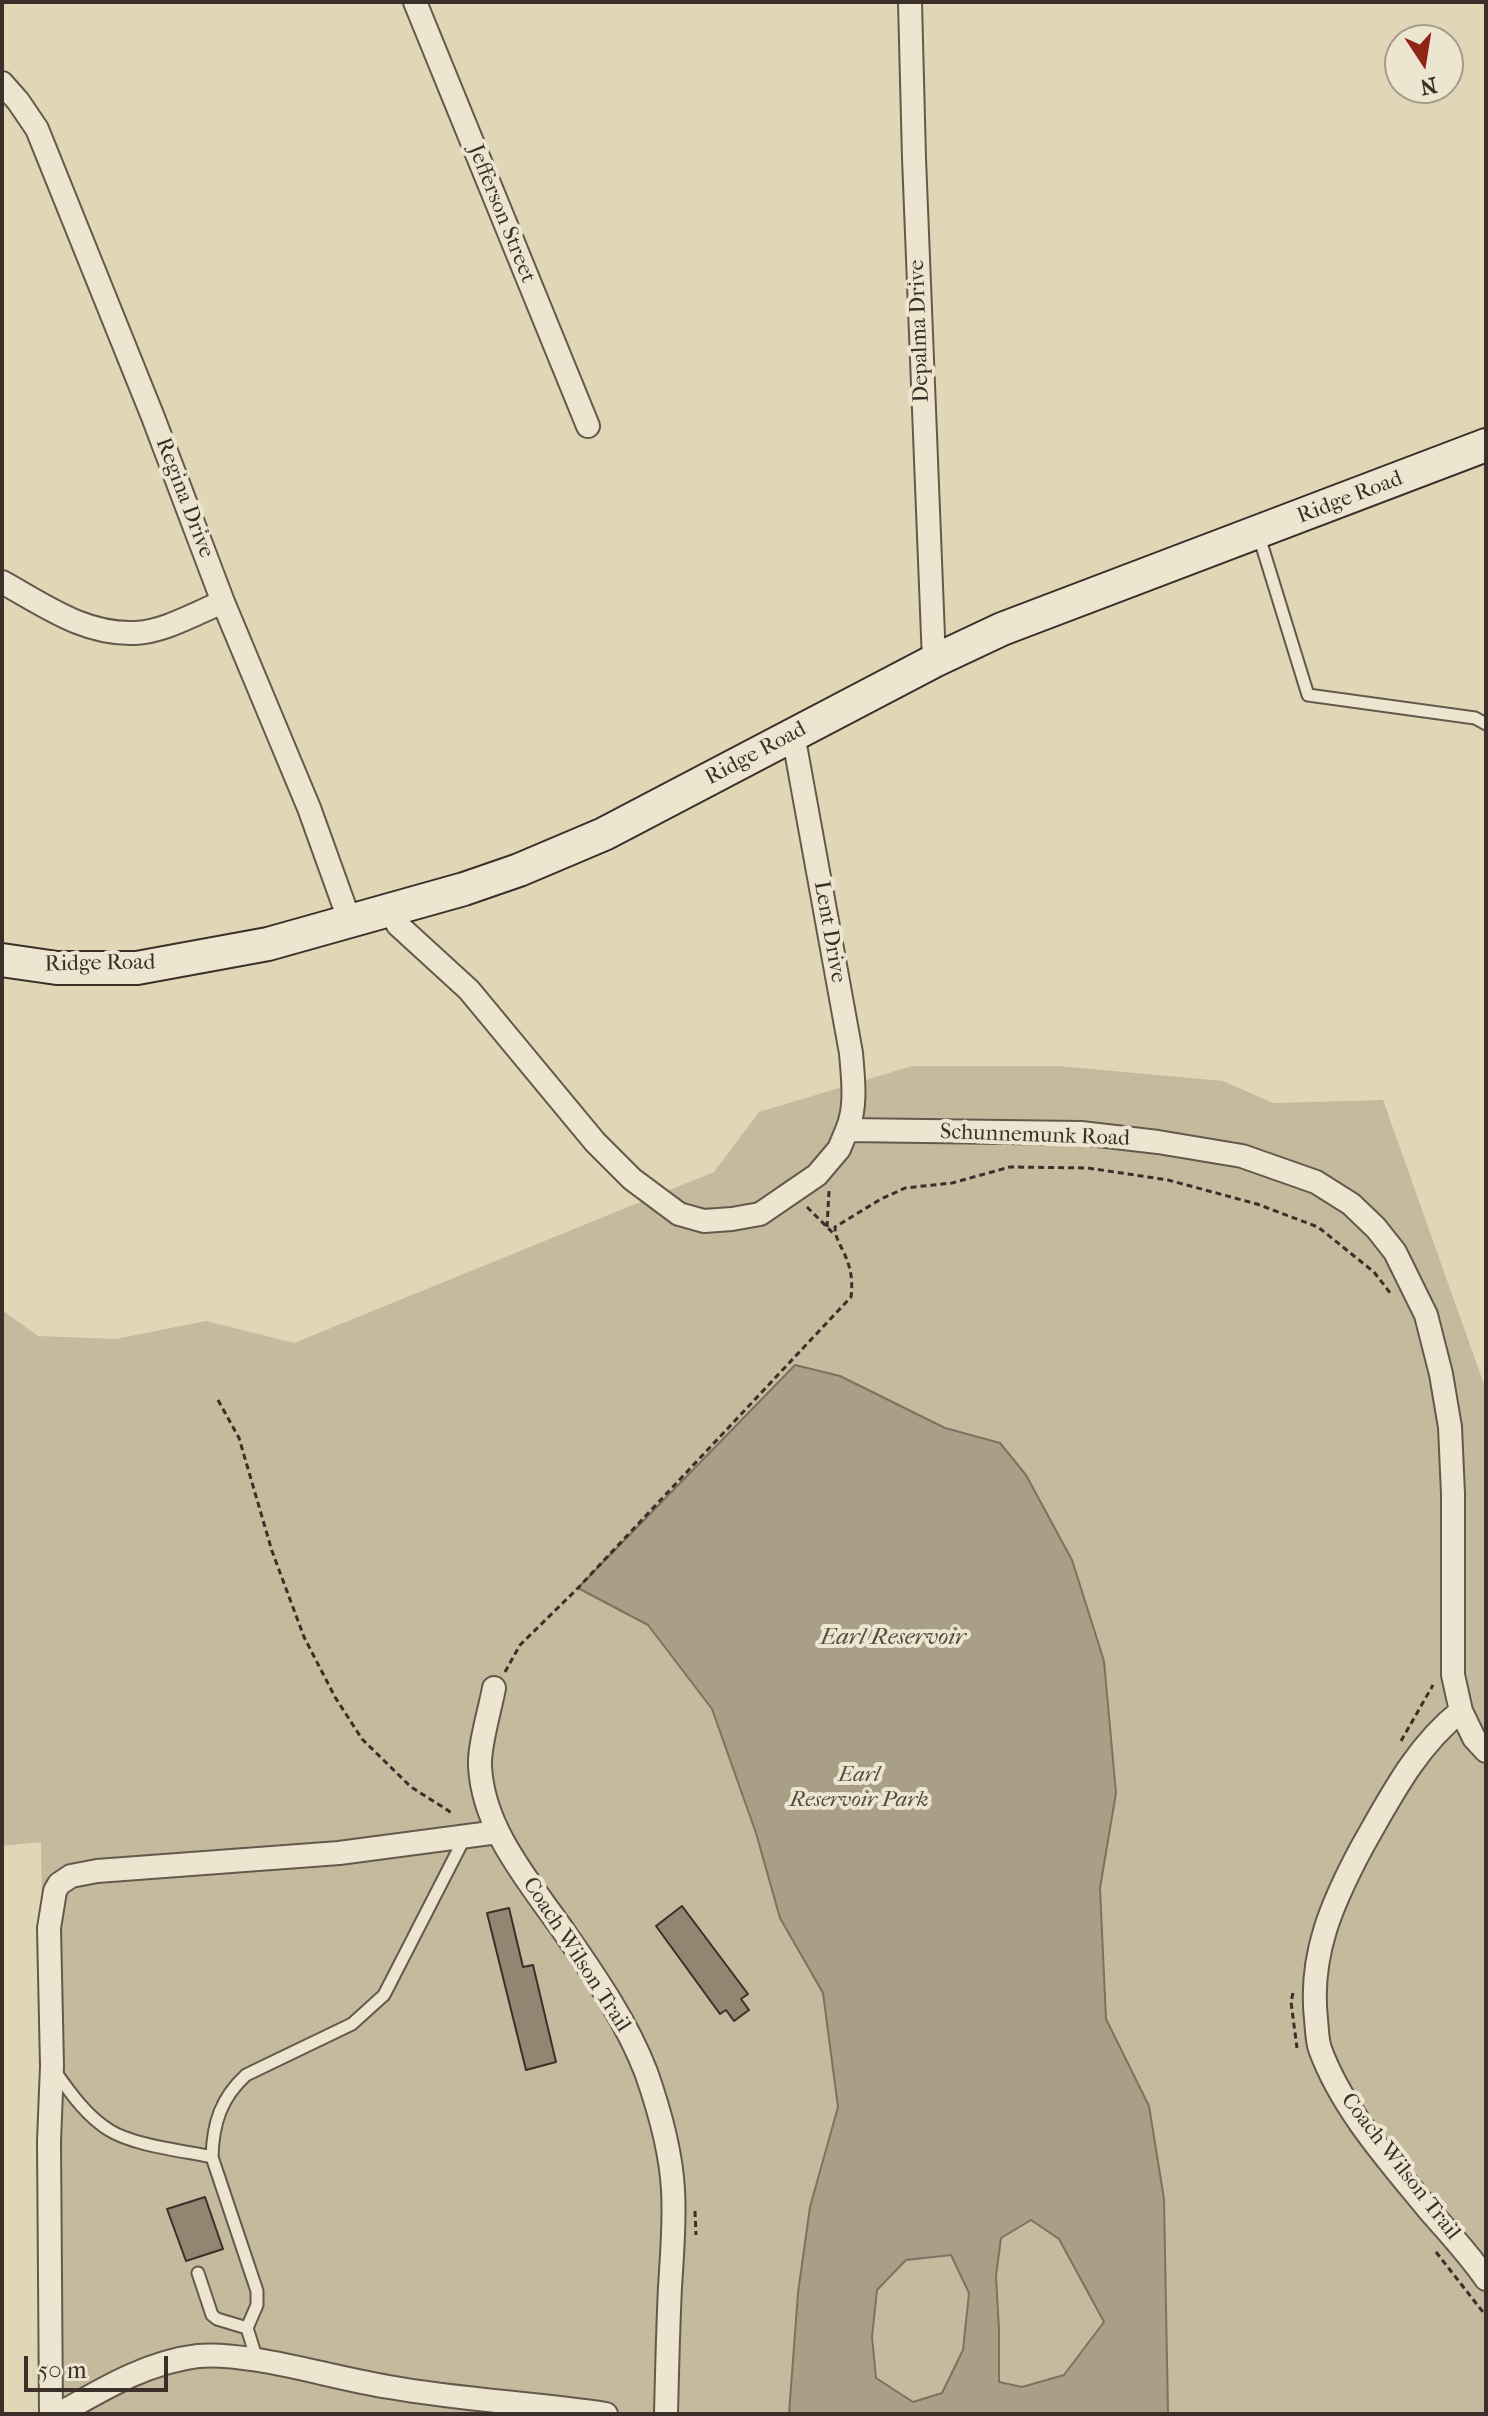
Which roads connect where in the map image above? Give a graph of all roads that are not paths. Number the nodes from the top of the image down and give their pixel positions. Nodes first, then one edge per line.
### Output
1 (415, 2) edge
2 (910, 2) edge
3 (2, 83) edge
4 (588, 426) dead end
5 (1486, 445) edge
6 (1258, 532) junction
7 (2, 582) edge
8 (223, 602) junction
9 (934, 661) junction
10 (1486, 724) edge
11 (793, 734) junction
12 (391, 911) junction
13 (350, 922) junction
14 (2, 960) edge
15 (847, 1130) junction
16 (494, 1688) road end
17 (1461, 1711) junction
18 (1486, 1751) edge
19 (498, 1832) junction
20 (466, 1836) junction
21 (52, 2066) junction
22 (212, 2157) junction
23 (198, 2273) dead end
24 (1486, 2279) edge
25 (247, 2328) junction
26 (257, 2360) junction
27 (51, 2414) edge
28 (59, 2414) edge
29 (606, 2414) edge
30 (666, 2414) edge

1 - 4 street, Jefferson Street
2 - 9 street, Depalma Drive
3 - 8 street, Regina Drive
5 - 6 street, Ridge Road
6 - 9 street, Ridge Road
6 - 10 lane
7 - 8 street
8 - 13 street, Regina Drive
9 - 11 street, Ridge Road
11 - 12 street, Ridge Road
11 - 15 street, Lent Drive
12 - 13 street, Ridge Road
12 - 15 street
13 - 14 street, Ridge Road
15 - 17 street, Schunnemunk Road
16 - 19 street, Coach Wilson Trail
17 - 18 street, Schunnemunk Road
17 - 24 street, Coach Wilson Trail
19 - 20 street
19 - 30 street, Coach Wilson Trail
20 - 21 street
20 - 22 lane
21 - 22 lane
21 - 27 street
22 - 25 lane
23 - 25 lane
25 - 26 lane
26 - 28 street
26 - 29 street

